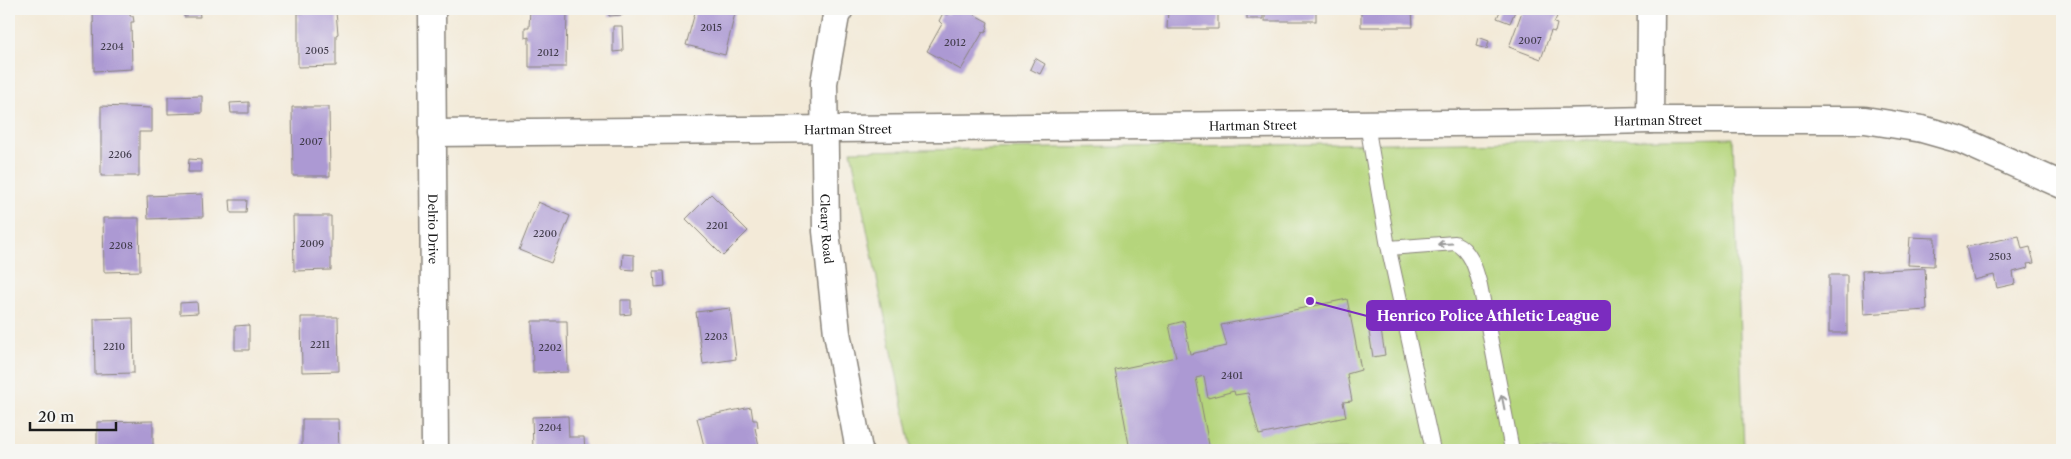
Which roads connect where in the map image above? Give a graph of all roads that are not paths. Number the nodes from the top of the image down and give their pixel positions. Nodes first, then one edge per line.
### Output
1 (432, 9) edge
2 (840, 9) edge
3 (1652, 9) edge
4 (1650, 120) junction
5 (1367, 124) junction
6 (825, 129) junction
7 (432, 133) junction
8 (2062, 185) edge
9 (1388, 248) junction
10 (435, 450) edge
11 (859, 450) edge
12 (1433, 450) edge
13 (1512, 450) edge

1 - 7 street, Delrio Drive
2 - 6 street, Cleary Road
3 - 4 street
4 - 5 street, Hartman Street
4 - 8 street, Hartman Street
5 - 6 street, Hartman Street
5 - 9 lane
6 - 7 street, Hartman Street
6 - 11 street, Cleary Road
7 - 10 street, Delrio Drive
9 - 12 lane
13 -> 9 lane

